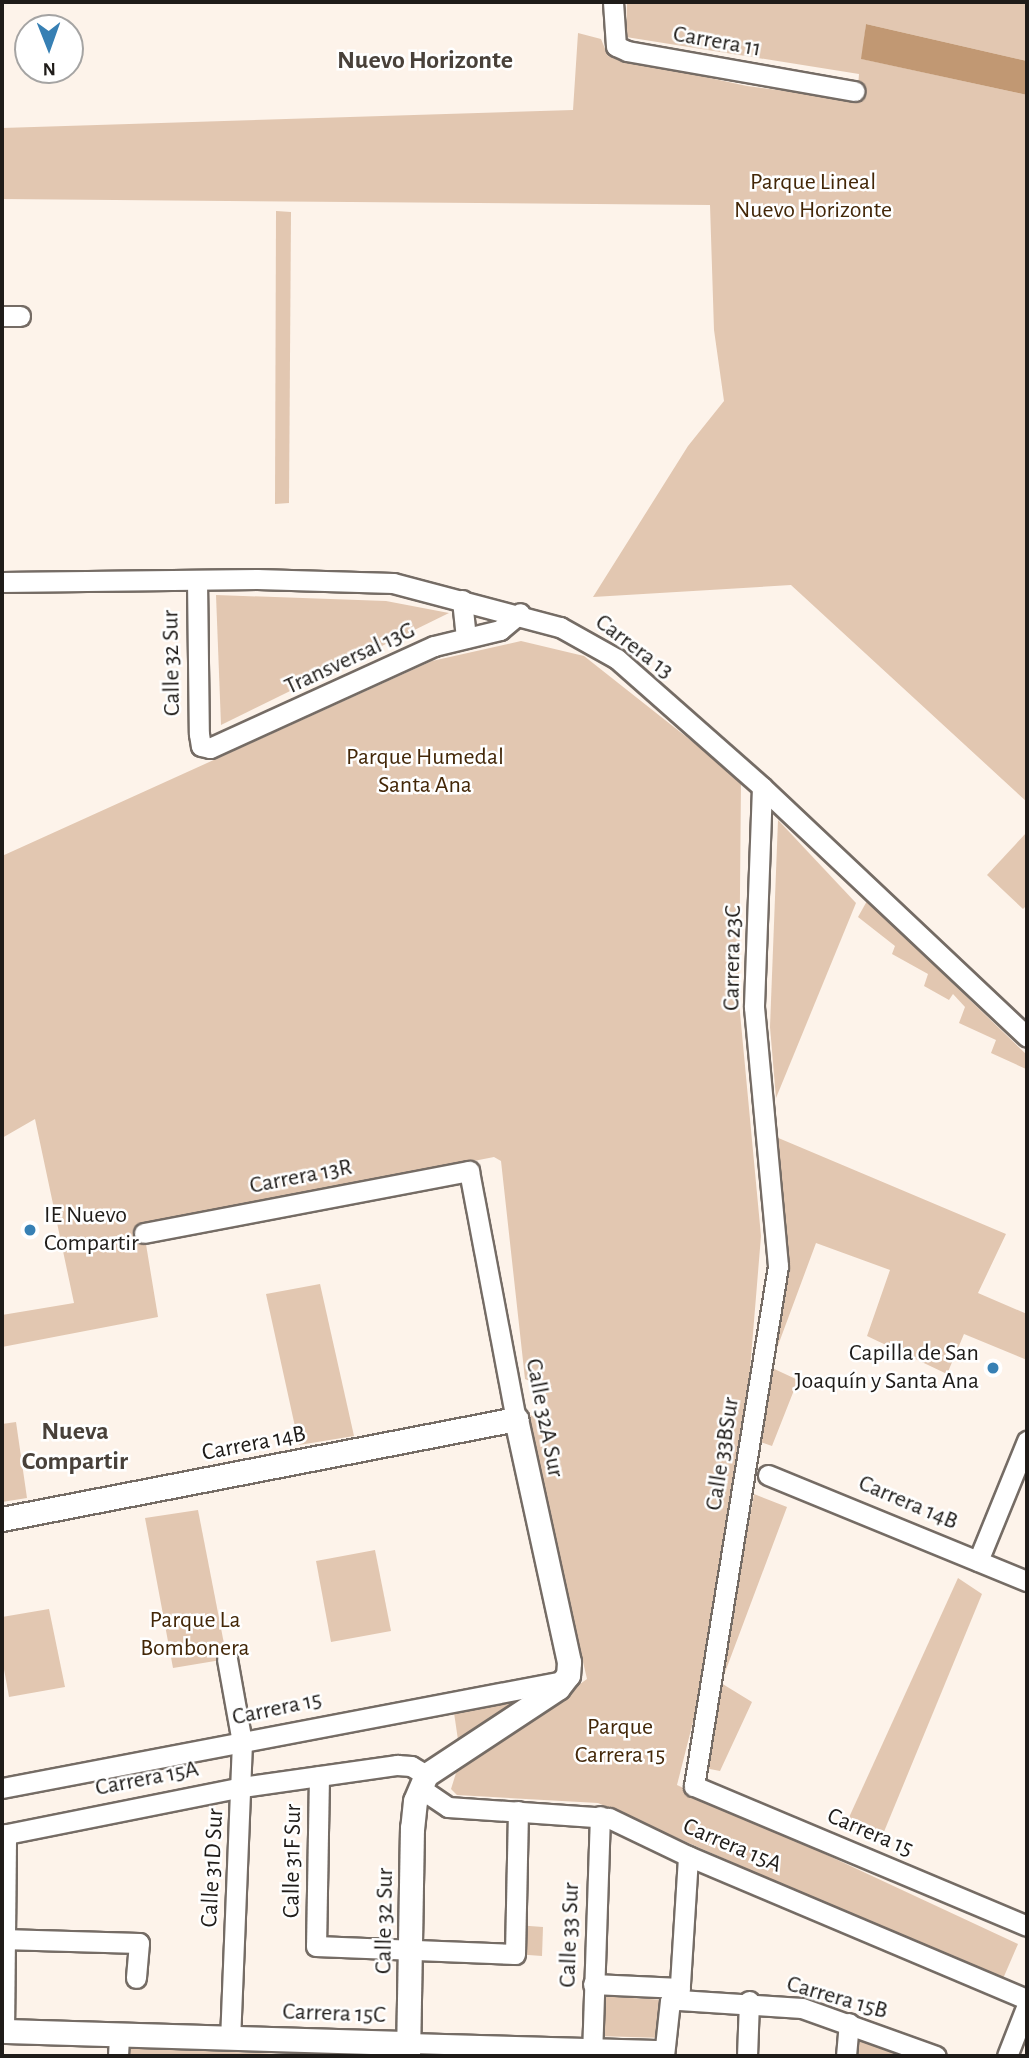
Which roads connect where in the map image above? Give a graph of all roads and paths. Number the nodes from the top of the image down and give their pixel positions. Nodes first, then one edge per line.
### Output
1 (613, 2) edge
2 (855, 91) dead end
3 (197, 580) junction
4 (2, 582) edge
5 (463, 600) junction
6 (520, 613) junction
7 (466, 638) junction
8 (201, 746) joint
9 (762, 787) junction
10 (1027, 1037) edge
11 (767, 1129) joint
12 (469, 1171) joint
13 (144, 1233) dead end
14 (516, 1419) junction
15 (1027, 1441) edge
16 (768, 1475) dead end
17 (2, 1519) edge
18 (978, 1561) junction
19 (1027, 1581) edge
20 (227, 1659) dead end
21 (565, 1678) junction
22 (242, 1742) junction
23 (319, 1776) junction
24 (423, 1782) junction
25 (694, 1786) joint
26 (242, 1787) junction
27 (2, 1788) edge
28 (519, 1811) junction
29 (600, 1816) junction
30 (4, 1835) edge
31 (688, 1856) junction
32 (1027, 1926) edge
33 (3, 1939) edge
34 (411, 1952) junction
35 (136, 1978) dead end
36 (593, 1984) junction
37 (680, 1994) junction
38 (1027, 1999) edge
39 (749, 2001) junction
40 (1027, 2005) edge
41 (849, 2023) junction
42 (1023, 2030) edge
43 (3, 2031) edge
44 (230, 2038) junction
45 (118, 2045) edge
46 (289, 2048) edge
47 (409, 2050) edge
48 (592, 2052) edge
49 (664, 2053) edge
50 (747, 2056) edge
51 (846, 2056) edge
52 (936, 2056) edge
53 (1007, 2056) edge

1 - 2 street, Carrera 11
3 - 4 street, Carrera 13
3 - 5 street, Carrera 13
3 - 8 street, Calle 32 Sur
5 - 6 street, Carrera 13
5 - 7 street
6 - 7 street, Transversal 13G
6 - 9 street, Carrera 13
7 - 8 street, Transversal 13G
9 - 10 street, Carrera 13
9 - 11 street, Carrera 23C
11 - 25 street, Calle 33BSur
12 - 13 street, Carrera 13R
12 - 14 street, Calle 32A Sur
14 - 17 street, Carrera 14B
14 - 21 street, Calle 32A Sur
15 - 18 street
16 - 18 street, Carrera 14B
18 - 19 street, Carrera 14B
20 - 22 street, Calle 31D Sur
21 - 22 street, Carrera 15
21 - 24 street
22 - 26 street, Calle 31D Sur
22 - 27 street, Carrera 15
23 - 24 street, Carrera 15A
23 - 26 street, Carrera 15A
23 - 34 street, Calle 31F Sur
24 - 28 street, Carrera 15A
24 - 34 street, Calle 32 Sur
25 - 32 street, Carrera 15
26 - 30 street, Carrera 15A
26 - 44 street, Calle 31D Sur
28 - 29 street, Carrera 15A
28 - 34 street
29 - 31 street, Carrera 15A
29 - 36 street, Calle 33 Sur
30 - 33 street
31 - 37 street
31 - 38 street, Carrera 15A
33 - 35 street
33 - 43 street
34 - 47 street, Calle 32 Sur
36 - 37 street, Carrera 15B
36 - 48 street, Calle 33 Sur
37 - 39 street, Carrera 15B
37 - 49 street
39 - 41 street, Carrera 15B
39 - 50 street
40 - 42 street
41 - 51 street
41 - 52 street, Carrera 15B
42 - 53 street
43 - 45 street, Carrera 15C
44 - 45 street, Carrera 15C
44 - 46 street, Carrera 15C
46 - 47 street, Carrera 15C
47 - 48 street, Carrera 15C
48 - 49 street, Carrera 15C

